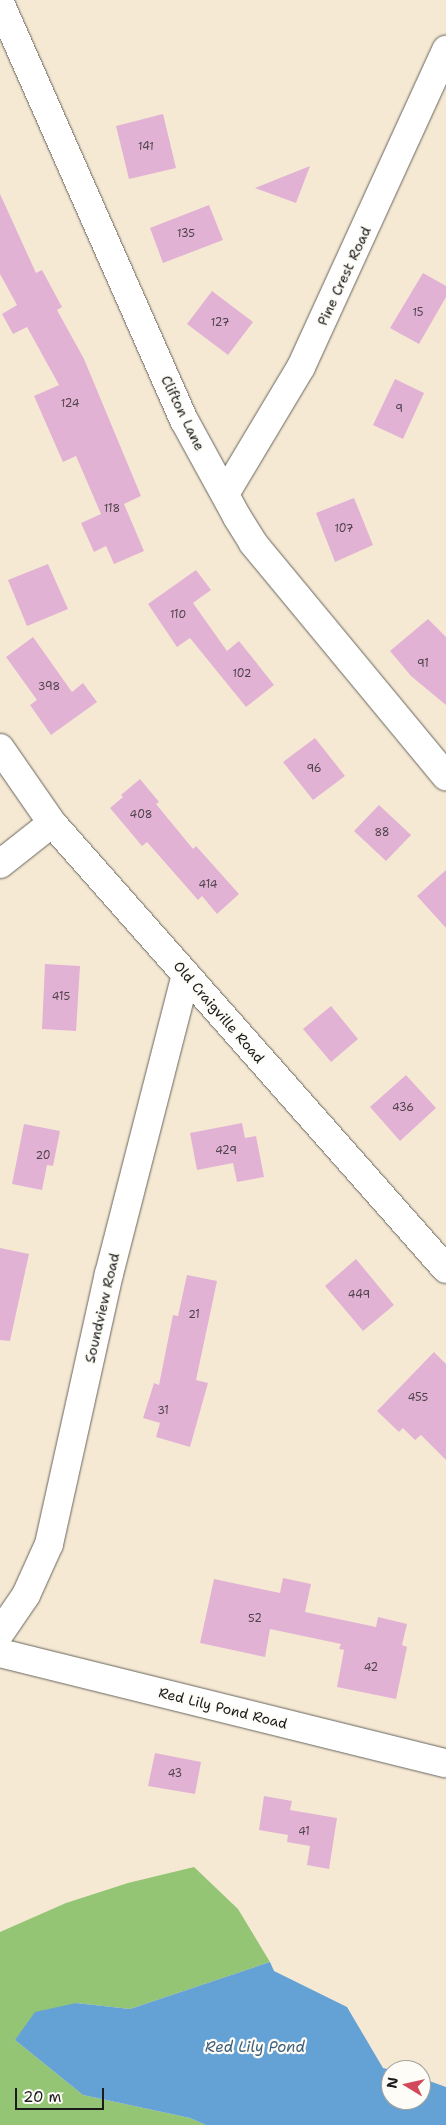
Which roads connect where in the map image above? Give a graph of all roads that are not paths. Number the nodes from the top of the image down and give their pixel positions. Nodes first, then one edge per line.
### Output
1 (0, 3) edge
2 (446, 50) edge
3 (224, 494) junction
4 (0, 748) edge
5 (446, 776) edge
6 (52, 823) junction
7 (0, 864) edge
8 (186, 975) junction
9 (446, 1269) edge
10 (0, 1633) edge
11 (0, 1653) edge
12 (446, 1763) edge

1 - 3 street, Clifton Lane
2 - 3 street, Pine Crest Road
3 - 5 street, Clifton Lane
4 - 6 street, Old Craigville Road
6 - 7 street
6 - 8 street, Old Craigville Road
8 - 9 street, Old Craigville Road
8 - 10 street, Soundview Road
11 - 12 street, Red Lily Pond Road

